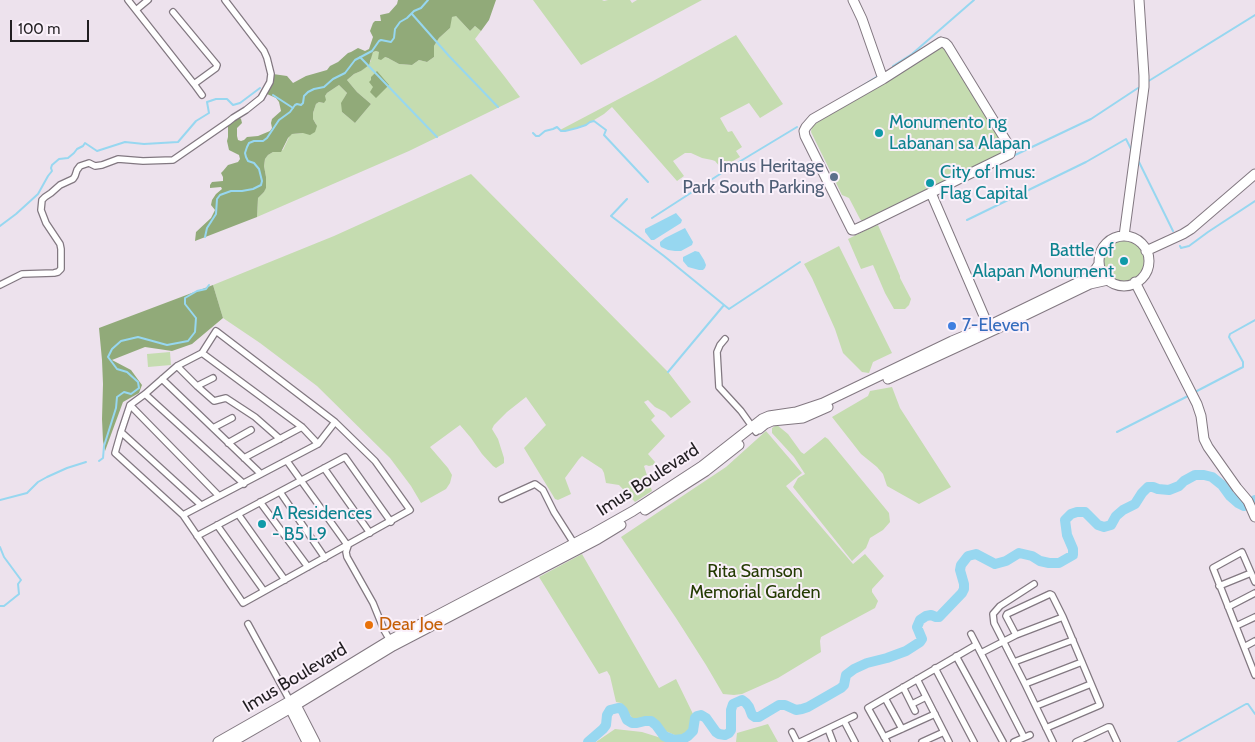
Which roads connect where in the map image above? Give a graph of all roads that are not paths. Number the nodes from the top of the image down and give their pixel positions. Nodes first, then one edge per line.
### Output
1 (128, 0) edge
2 (148, 0) edge
3 (225, 0) edge
4 (853, 0) edge
5 (1138, 0) edge
6 (136, 10) junction
7 (173, 12) dead end
8 (883, 79) junction
9 (194, 84) junction
10 (202, 95) dead end
11 (1255, 174) edge
12 (930, 192) junction
13 (1124, 236) junction
14 (1146, 252) junction
15 (1099, 264) junction
16 (1108, 280) junction
17 (1135, 282) junction
18 (0, 285) edge
19 (989, 328) junction
20 (725, 339) dead end
21 (202, 353) junction
22 (177, 366) junction
23 (213, 378) dead end
24 (162, 379) junction
25 (197, 386) junction
26 (145, 394) junction
27 (130, 405) junction
28 (232, 418) dead end
29 (335, 422) junction
30 (302, 427) junction
31 (213, 428) junction
32 (754, 429) junction
33 (251, 430) dead end
34 (121, 432) junction
35 (280, 439) junction
36 (228, 442) junction
37 (318, 444) junction
38 (244, 458) junction
39 (287, 461) junction
40 (324, 468) junction
41 (261, 474) junction
42 (302, 480) junction
43 (244, 484) junction
44 (280, 492) junction
45 (219, 496) junction
46 (502, 499) dead end
47 (260, 502) junction
48 (201, 505) junction
49 (238, 514) junction
50 (183, 515) junction
51 (1255, 517) edge
52 (391, 522) junction
53 (217, 525) junction
54 (370, 533) junction
55 (197, 536) junction
56 (348, 546) junction
57 (576, 547) junction
58 (325, 558) junction
59 (308, 568) junction
60 (1251, 574) junction
61 (285, 580) junction
62 (1255, 582) edge
63 (1034, 584) dead end
64 (1219, 586) junction
65 (264, 592) junction
66 (1255, 593) edge
67 (1228, 607) junction
68 (1063, 617) junction
69 (1255, 617) edge
70 (248, 624) dead end
71 (1236, 626) junction
72 (971, 634) dead end
73 (1016, 634) junction
74 (1073, 640) junction
75 (1003, 641) junction
76 (1255, 641) edge
77 (391, 643) junction
78 (976, 645) junction
79 (1244, 646) junction
80 (981, 653) junction
81 (956, 656) junction
82 (1014, 662) junction
83 (1082, 662) junction
84 (1253, 665) edge
85 (936, 668) junction
86 (1255, 675) edge
87 (917, 679) junction
88 (1025, 684) junction
89 (1091, 684) junction
90 (903, 687) junction
91 (926, 697) junction
92 (885, 698) junction
93 (912, 704) junction
94 (292, 705) junction
95 (1036, 706) junction
96 (915, 711) dead end
97 (935, 714) junction
98 (854, 716) dead end
99 (844, 721) junction
100 (1046, 728) junction
101 (828, 729) junction
102 (902, 729) junction
103 (792, 732) dead end
104 (944, 732) junction
105 (1030, 735) dead end
106 (814, 736) junction
107 (1091, 736) junction
108 (1024, 737) junction
109 (230, 740) edge
110 (886, 740) edge
111 (218, 742) edge
112 (307, 742) edge
113 (314, 742) edge
114 (799, 742) edge
115 (817, 742) edge
116 (833, 742) edge
117 (855, 742) edge
118 (922, 742) edge
119 (948, 742) edge
120 (974, 742) edge
121 (1003, 742) edge
122 (1014, 742) edge
123 (1053, 742) edge
124 (1076, 742) edge
125 (1094, 742) edge
126 (1117, 742) edge

1 - 6 street
2 - 6 street
3 - 18 street
4 - 8 main road
5 - 13 main road
6 - 9 street
7 - 9 street
8 - 12 main road
8 - 12 main road
9 - 10 street
11 - 14 main road
12 - 19 main road
13 - 14 main road
13 - 15 main road
14 - 17 main road
15 - 16 main road
15 - 19 main road, Imus Boulevard
16 - 17 main road
16 - 19 main road, Imus Boulevard
17 - 51 main road
19 - 32 main road, Imus Boulevard
20 - 32 street
21 - 22 street
21 - 29 street
21 - 30 street
22 - 24 street
22 - 25 street
23 - 25 street
24 - 26 street
24 - 31 street
25 - 35 street
26 - 27 street
26 - 43 street
27 - 34 street
27 - 45 street
28 - 31 street
29 - 37 street
29 - 52 street
30 - 35 street
30 - 37 street
31 - 36 street
32 - 57 main road, Imus Boulevard
33 - 36 street
34 - 48 street
34 - 50 street
35 - 38 street
36 - 38 street
37 - 39 street
38 - 41 street
39 - 41 street
39 - 42 street
40 - 42 street
40 - 52 street
40 - 54 street
41 - 43 street
42 - 44 street
42 - 56 street
43 - 45 street
44 - 47 street
44 - 58 street
45 - 48 street
46 - 57 street
47 - 49 street
47 - 59 street
48 - 50 street
49 - 53 street
49 - 61 street
50 - 55 street
52 - 54 street
53 - 55 street
53 - 65 street
54 - 56 street
55 - 65 street
56 - 58 street
56 - 77 street
57 - 77 main road, Imus Boulevard
58 - 59 street
59 - 61 street
60 - 62 street
60 - 64 street
60 - 64 street
61 - 65 street
63 - 75 street
64 - 67 street
66 - 67 street
67 - 71 street
68 - 73 street
68 - 73 street
68 - 74 street
69 - 71 street
70 - 94 street
71 - 79 street
72 - 78 street
73 - 75 street
74 - 82 street
74 - 83 street
75 - 80 street
75 - 82 street
76 - 79 street
77 - 94 main road, Imus Boulevard
78 - 80 street
78 - 81 street
79 - 84 street
80 - 108 street
81 - 85 street
81 - 121 street
82 - 88 street
83 - 88 street
83 - 89 street
84 - 86 street
85 - 87 street
85 - 120 street
87 - 90 street
87 - 91 street
88 - 95 street
89 - 95 street
89 - 100 street
90 - 92 street
90 - 93 street
91 - 93 street
91 - 97 street
92 - 102 street
92 - 110 street
93 - 96 street
94 - 109 main road, Imus Boulevard
94 - 112 main road
94 - 113 main road
95 - 100 street
97 - 102 street
97 - 104 street
98 - 99 street
99 - 101 street
99 - 117 street
100 - 123 street
101 - 106 street
101 - 116 street
102 - 110 street
103 - 114 street
104 - 118 street
104 - 119 street
105 - 108 street
106 - 114 street
106 - 115 street
107 - 124 street
107 - 125 street
107 - 126 street
108 - 122 street
109 - 111 main road, Imus Boulevard

